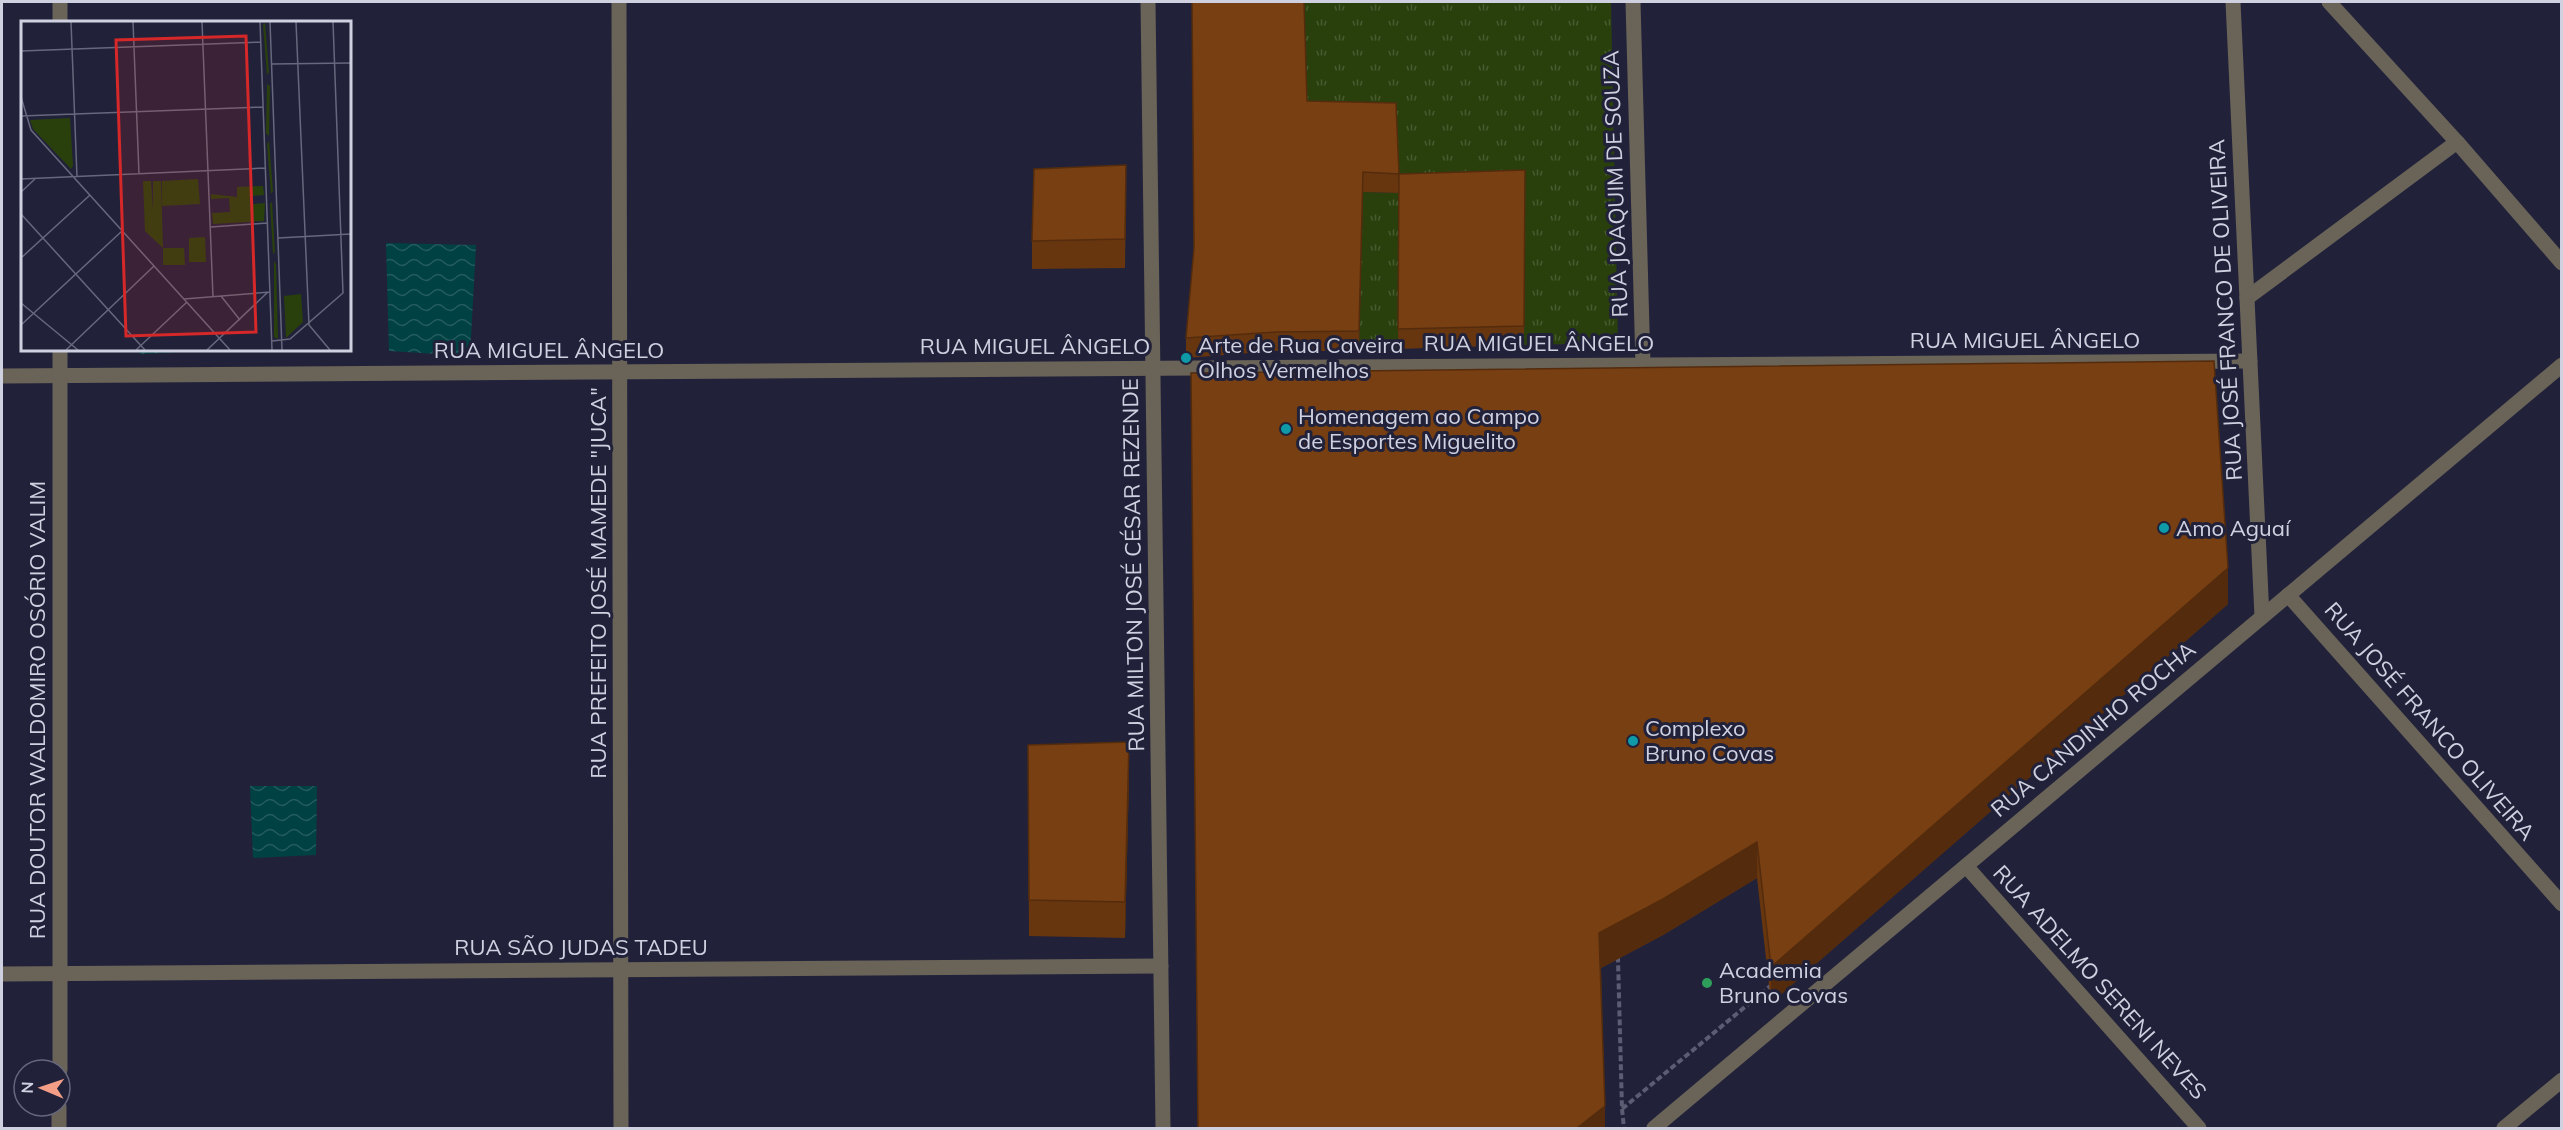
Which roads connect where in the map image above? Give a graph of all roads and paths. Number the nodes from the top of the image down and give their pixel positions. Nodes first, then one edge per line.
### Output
1 (60, 2) edge
2 (619, 2) edge
3 (1148, 2) edge
4 (1632, 2) edge
5 (2233, 2) edge
6 (2329, 2) edge
7 (60, 21) edge
8 (2457, 142) junction
9 (2562, 263) edge
10 (2247, 298) junction
11 (60, 351) edge
12 (2250, 361) junction
13 (1643, 365) junction
14 (2562, 365) edge
15 (1153, 368) junction
16 (620, 372) junction
17 (2, 376) edge
18 (60, 376) junction
19 (2288, 595) junction
20 (2262, 617) junction
21 (1966, 866) junction
22 (2562, 904) edge
23 (1161, 966) junction
24 (620, 969) junction
25 (60, 973) junction
26 (2, 974) edge
27 (60, 1058) edge
28 (2562, 1080) edge
29 (1622, 1109) junction
30 (1632, 1120) dead end
31 (621, 1128) edge
32 (1164, 1128) edge
33 (1623, 1128) edge
34 (1654, 1128) edge
35 (2199, 1128) edge
36 (2504, 1128) edge

1 - 7 street
2 - 16 street, RUA PREFEITO JOSÉ MAMEDE "JUCA"
3 - 15 street, RUA MILTON JOSÉ CÉSAR REZENDE
4 - 13 street, RUA JOAQUIM DE SOUZA
5 - 10 street, RUA JOSÉ FRANCO DE OLIVEIRA
6 - 8 street
8 - 9 street
8 - 10 street
10 - 12 street, RUA JOSÉ FRANCO DE OLIVEIRA
11 - 18 street, RUA DOUTOR WALDOMIRO OSÓRIO VALIM
12 - 13 street, RUA MIGUEL ÂNGELO
12 - 20 street, RUA JOSÉ FRANCO DE OLIVEIRA
13 - 15 street, RUA MIGUEL ÂNGELO
14 - 19 street, RUA CANDINHO ROCHA
15 - 16 street, RUA MIGUEL ÂNGELO
15 - 23 street, RUA MILTON JOSÉ CÉSAR REZENDE
16 - 18 street, RUA MIGUEL ÂNGELO
16 - 24 street, RUA PREFEITO JOSÉ MAMEDE "JUCA"
17 - 18 street, RUA MIGUEL ÂNGELO
18 - 25 street, RUA DOUTOR WALDOMIRO OSÓRIO VALIM
19 - 20 street, RUA CANDINHO ROCHA
19 - 22 street, RUA JOSÉ FRANCO OLIVEIRA
20 - 21 street, RUA CANDINHO ROCHA
21 - 34 street, RUA CANDINHO ROCHA
21 - 35 street, RUA ADELMO SERENI NEVES
23 - 24 street, RUA SÃO JUDAS TADEU
23 - 32 street, RUA MILTON JOSÉ CÉSAR REZENDE
24 - 25 street, RUA SÃO JUDAS TADEU
24 - 31 street, RUA PREFEITO JOSÉ MAMEDE "JUCA"
25 - 26 street, RUA SÃO JUDAS TADEU
25 - 27 street, RUA DOUTOR WALDOMIRO OSÓRIO VALIM
28 - 36 street
29 - 29 path
29 - 33 path
30 - 33 path

